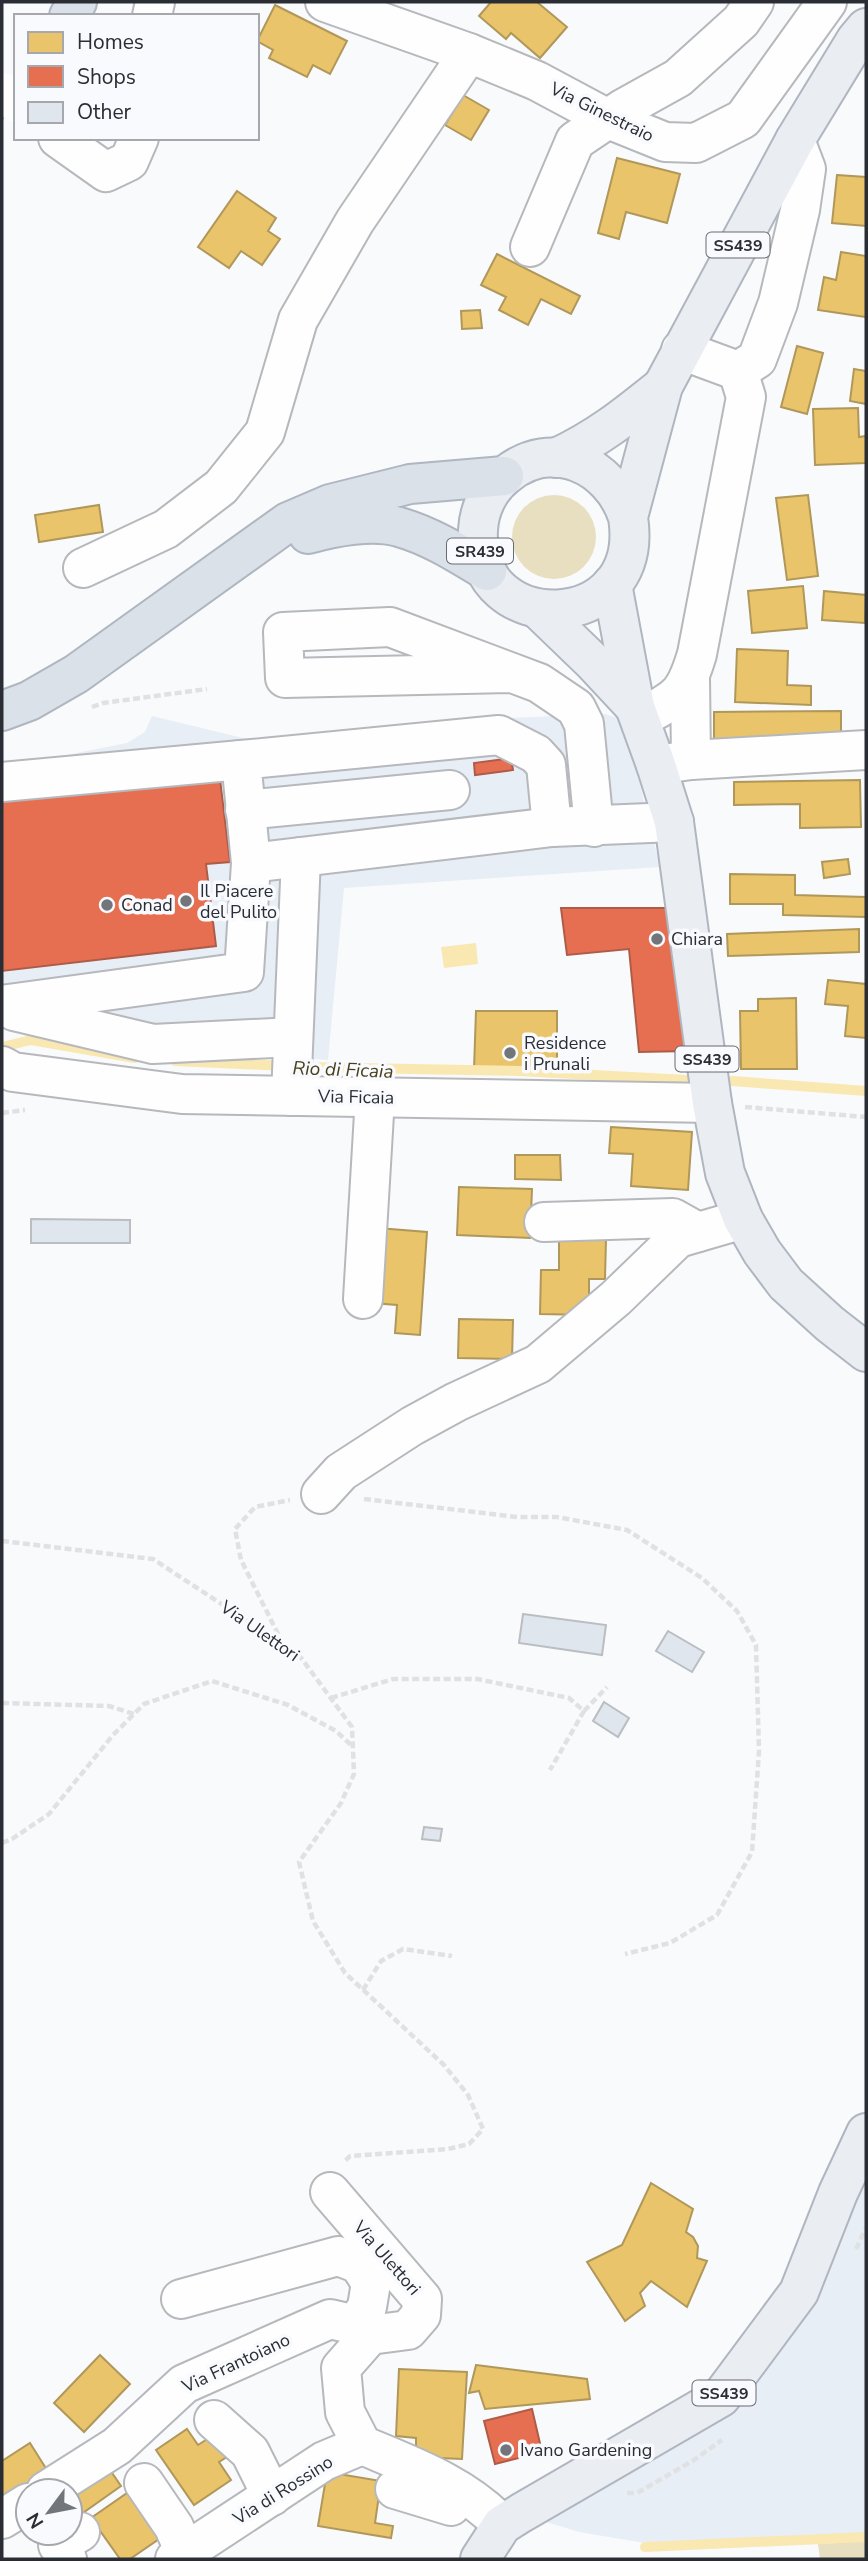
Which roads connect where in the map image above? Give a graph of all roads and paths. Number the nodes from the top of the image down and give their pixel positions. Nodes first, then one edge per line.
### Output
1 (325, 2) edge
2 (754, 2) edge
3 (827, 2) edge
4 (866, 28) edge
5 (469, 53) junction
6 (608, 119) junction
7 (61, 140) edge
8 (138, 140) edge
9 (795, 140) junction
10 (530, 247) dead end
11 (681, 350) junction
12 (738, 371) junction
13 (663, 386) junction
14 (556, 458) junction
15 (504, 476) junction
16 (628, 517) junction
17 (251, 549) junction
18 (83, 568) dead end
19 (487, 571) junction
20 (612, 584) junction
21 (538, 609) junction
22 (512, 673) junction
23 (690, 678) junction
24 (206, 689) dead end
25 (90, 708) dead end
26 (2, 711) edge
27 (637, 713) junction
28 (446, 740) junction
29 (866, 750) edge
30 (240, 760) junction
31 (674, 762) junction
32 (2, 782) edge
33 (450, 790) junction
34 (245, 810) junction
35 (674, 822) junction
36 (552, 827) junction
37 (594, 827) junction
38 (455, 839) junction
39 (301, 857) junction
40 (251, 863) junction
41 (2, 1007) edge
42 (293, 1037) junction
43 (2, 1066) edge
44 (290, 1096) junction
45 (375, 1097) junction
46 (712, 1103) junction
47 (866, 1117) edge
48 (743, 1219) junction
49 (544, 1222) dead end
50 (698, 1231) junction
51 (363, 1299) dead end
52 (866, 1352) edge
53 (321, 1494) junction
54 (2, 1541) edge
55 (284, 1644) junction
56 (607, 1687) dead end
57 (331, 1698) junction
58 (2, 1703) edge
59 (584, 1711) junction
60 (135, 1714) junction
61 (353, 1747) junction
62 (550, 1770) dead end
63 (2, 1843) edge
64 (625, 1954) dead end
65 (452, 1956) dead end
66 (363, 1990) junction
67 (866, 2133) edge
68 (330, 2192) joint
69 (181, 2299) dead end
70 (363, 2330) junction
71 (214, 2420) dead end
72 (362, 2445) junction
73 (68, 2477) edge
74 (144, 2483) dead end
75 (395, 2489) dead end
76 (272, 2496) junction
77 (502, 2525) junction
78 (180, 2556) edge
79 (480, 2559) edge

1 - 5 street, Via Ginestraio
2 - 6 street
3 - 6 street, Via Ginestraio
4 - 9 main road, SS439
5 - 6 street, Via Ginestraio
5 - 18 street
6 - 10 street
7 - 8 street
9 - 11 main road, SS439
9 - 12 street
11 - 12 street
11 - 13 main road, SS439
12 - 23 street
13 - 14 main road, SR439
13 - 16 main road, SS439
14 - 15 main road, SR439
14 - 16 main road, SR439
15 - 17 highway
15 - 19 main road, SR439
16 - 20 main road, SR439
17 - 19 highway
17 - 26 highway
19 - 21 main road, SR439
20 - 21 main road, SR439
20 - 27 main road, SS439
21 - 27 main road, SR439
22 - 22 street
22 - 37 street
23 - 27 street
23 - 31 street
24 - 25 path
27 - 31 main road, SS439
28 - 30 street
28 - 33 street
28 - 36 street
29 - 31 street
30 - 32 street
30 - 34 street
31 - 35 main road, SS439
33 - 34 street
33 - 38 street
34 - 40 street
35 - 37 street
35 - 46 main road, SS439
36 - 37 street
36 - 38 street
38 - 39 street
39 - 40 street
39 - 42 street
40 - 41 street
41 - 42 street
42 - 44 street
43 - 44 street, Via Ficaia
44 - 45 street, Via Ficaia
45 - 46 street, Via Ficaia
45 - 51 street
46 - 47 path
46 - 48 main road, SS439
48 - 50 street
48 - 52 main road, SS439
49 - 50 street
50 - 53 street
53 - 55 path
53 - 64 path
54 - 55 path, Via Ulettori
55 - 57 path, Via Ulettori
56 - 59 path
57 - 59 path
57 - 61 path, Via Ulettori
58 - 60 path
59 - 62 path
60 - 61 path
60 - 63 path
61 - 66 path, Via Ulettori
65 - 66 path
66 - 68 path, Via Ulettori
67 - 77 main road, SS439
68 - 70 street, Via Ulettori
69 - 70 street
70 - 72 street
70 - 73 street, Via Frantoiano
71 - 76 street
72 - 76 street, Via di Rossino
72 - 77 street
74 - 78 street
75 - 77 street
76 - 78 street, Via di Rossino
77 - 79 main road, SS439

